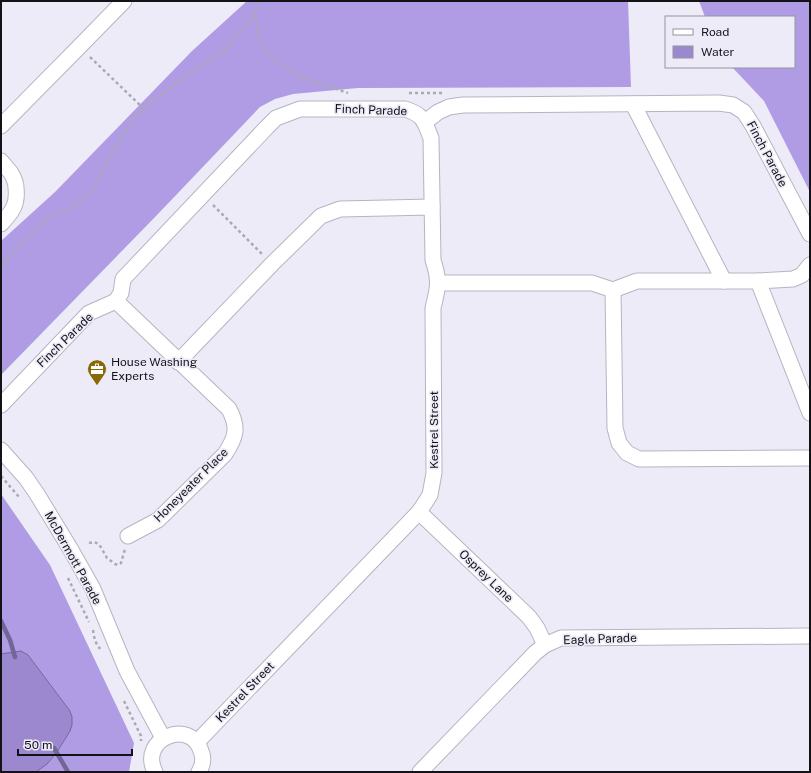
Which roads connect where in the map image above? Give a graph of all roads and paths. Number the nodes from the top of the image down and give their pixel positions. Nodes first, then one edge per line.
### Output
1 (124, 1) edge
2 (256, 14) dead end
3 (80, 47) junction
4 (633, 104) junction
5 (143, 108) junction
6 (425, 122) junction
7 (1, 126) edge
8 (1, 161) edge
9 (202, 195) junction
10 (432, 208) junction
11 (1, 224) edge
12 (810, 234) edge
13 (272, 264) junction
14 (810, 265) edge
15 (1, 268) edge
16 (724, 281) junction
17 (758, 281) junction
18 (438, 284) junction
19 (613, 290) junction
20 (116, 301) junction
21 (178, 362) junction
22 (1, 405) edge
23 (810, 413) edge
24 (1, 450) edge
25 (810, 458) edge
26 (1, 476) edge
27 (24, 502) dead end
28 (419, 512) junction
29 (128, 536) joint
30 (89, 543) dead end
31 (66, 574) dead end
32 (89, 623) dead end
33 (92, 630) dead end
34 (810, 636) edge
35 (546, 645) junction
36 (101, 650) dead end
37 (124, 700) dead end
38 (163, 738) junction
39 (141, 742) dead end
40 (196, 742) junction
41 (154, 772) edge
42 (199, 772) edge
43 (420, 772) edge

1 - 3 street
2 - 5 path
3 - 5 path
3 - 7 street
4 - 6 street, Finch Parade
4 - 12 street, Finch Parade
4 - 16 street
5 - 15 path
6 - 9 street, Finch Parade
6 - 10 street, Kestrel Street
8 - 11 street
9 - 13 path
9 - 20 street, Finch Parade
10 - 13 street
10 - 18 street, Kestrel Street
13 - 21 street
14 - 17 street
16 - 17 street
16 - 19 street
17 - 23 street
18 - 19 street
18 - 28 street, Kestrel Street
19 - 25 street
20 - 21 street, Honeyeater Place
20 - 22 street, Finch Parade
21 - 29 street, Honeyeater Place
24 - 38 street, McDermott Parade
26 - 27 path
28 - 35 street, Osprey Lane
28 - 40 street, Kestrel Street
29 - 30 path
31 - 32 path
33 - 36 path
34 - 35 street, Eagle Parade
35 - 43 street, Eagle Parade
37 - 39 path
38 - 40 street
38 - 41 street
40 - 42 street

